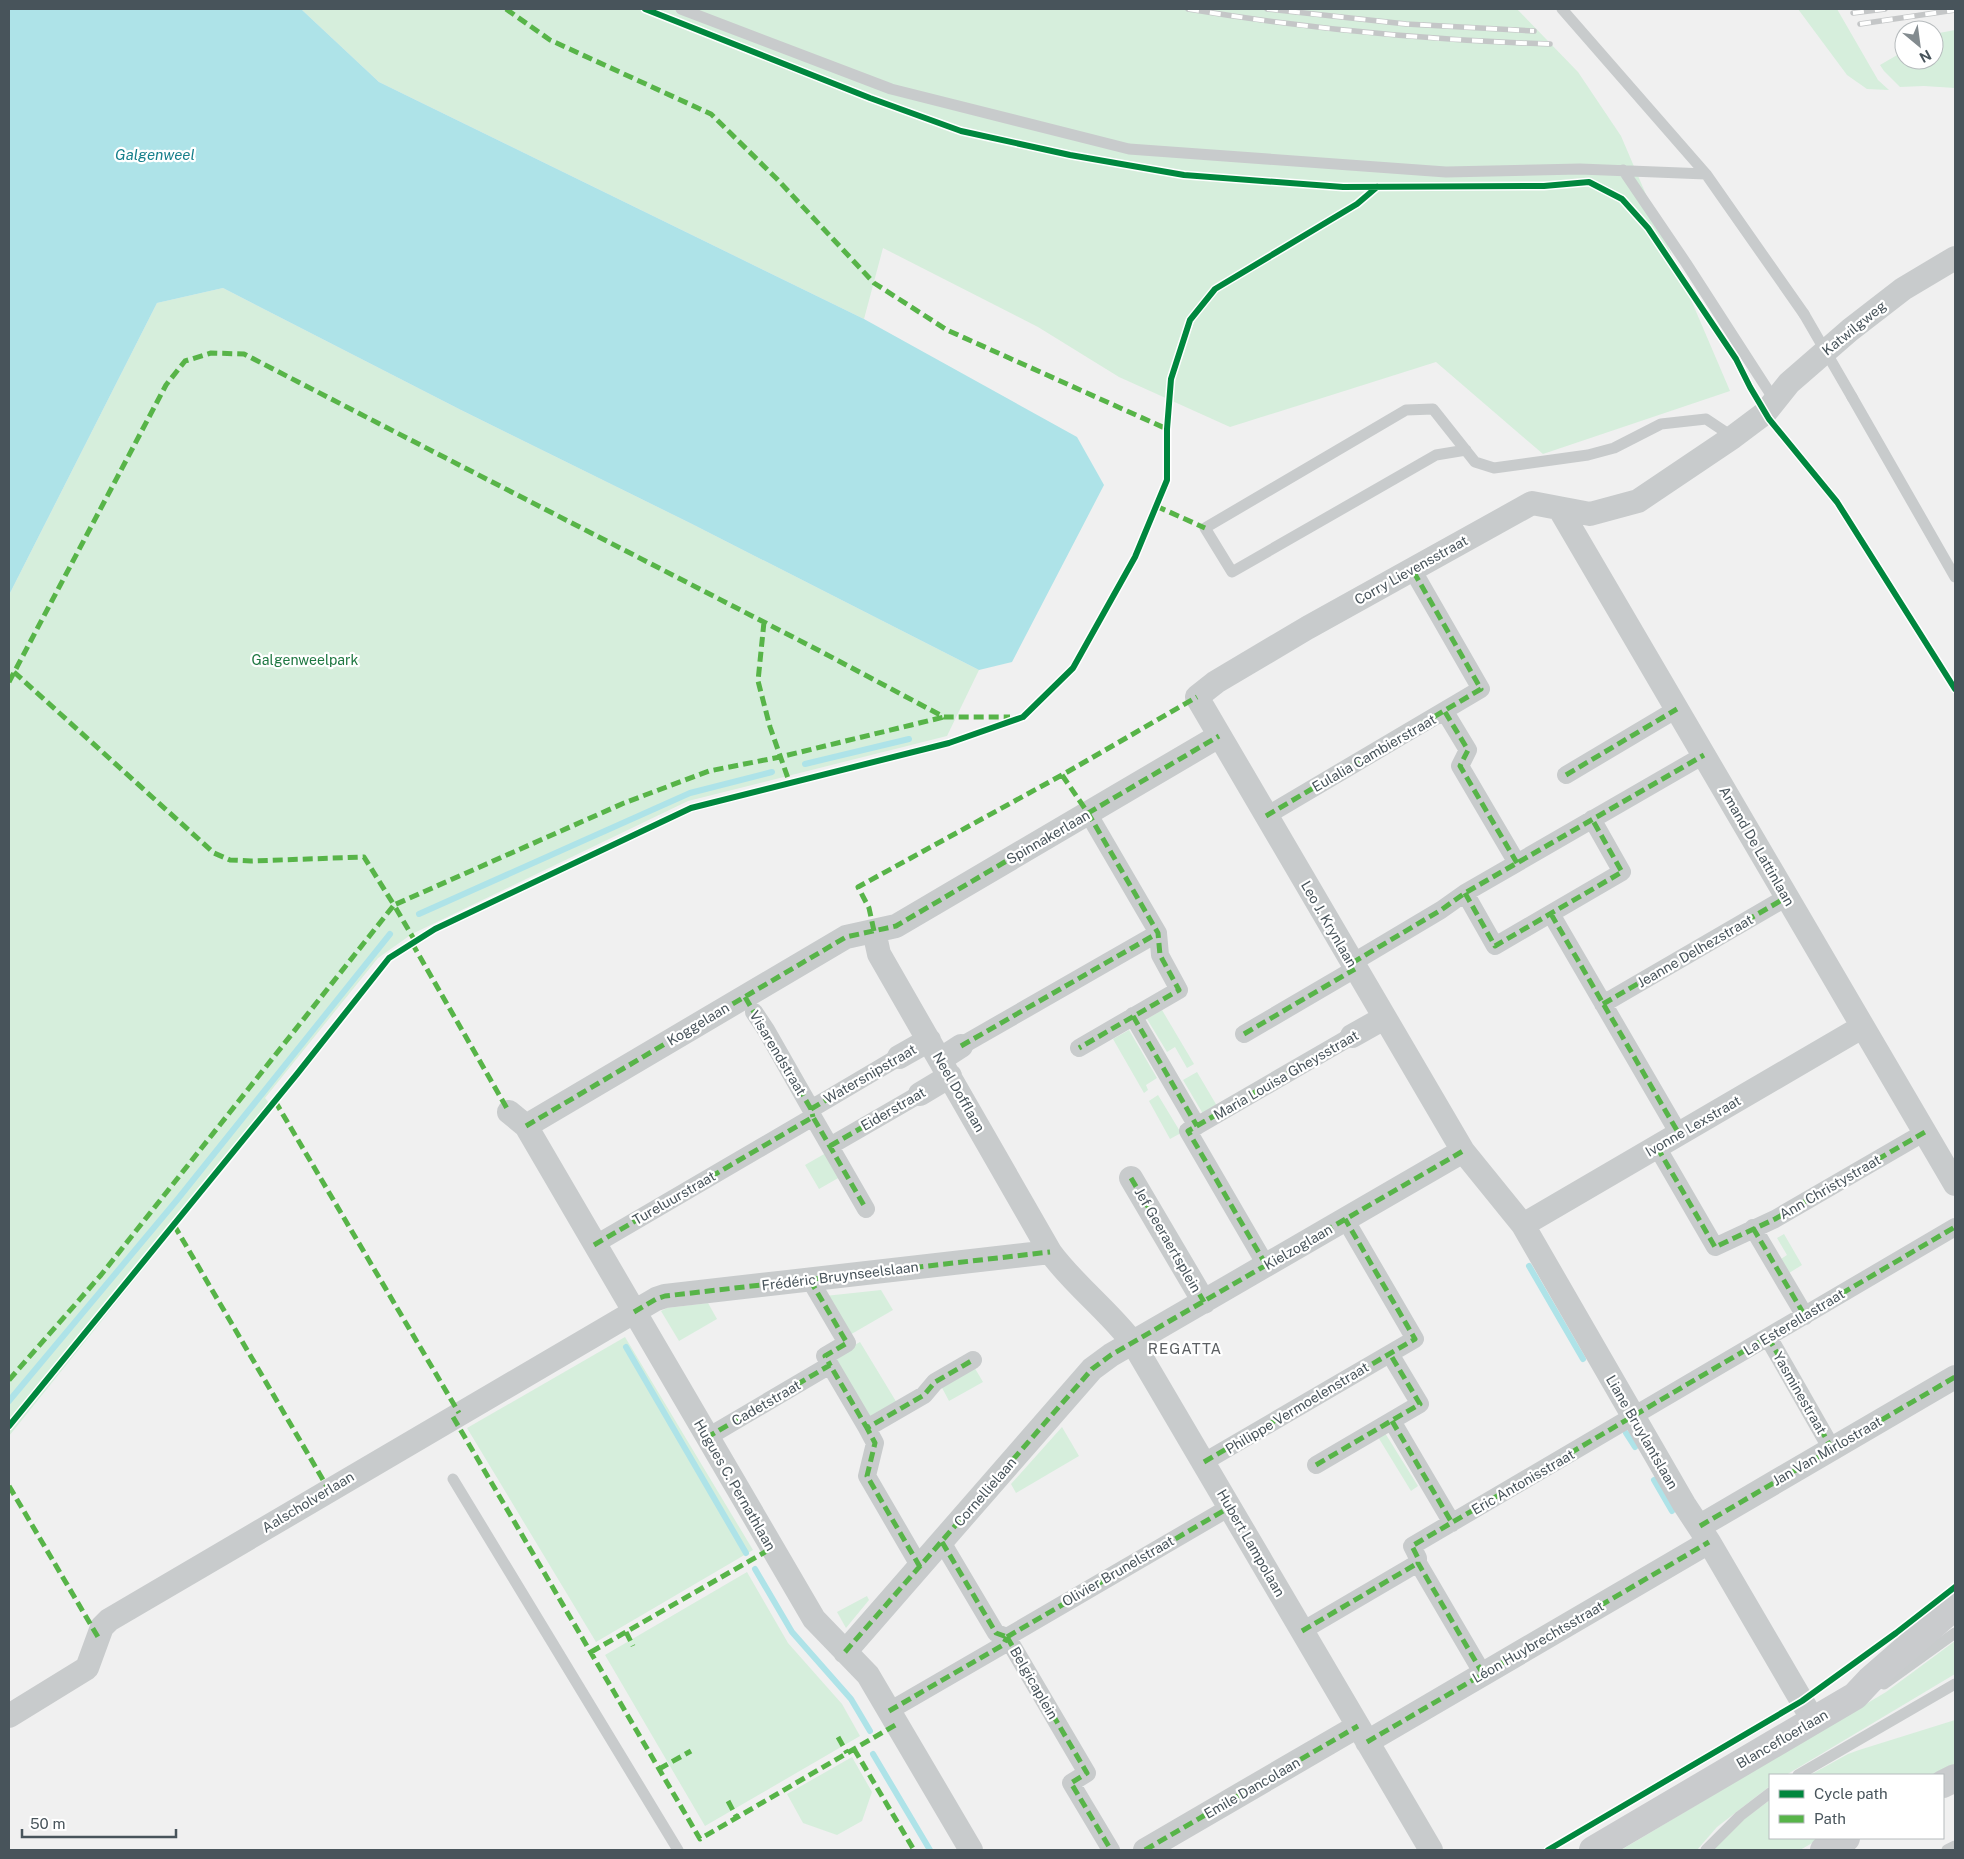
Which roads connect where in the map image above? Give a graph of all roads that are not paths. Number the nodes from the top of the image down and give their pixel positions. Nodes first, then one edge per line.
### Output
1 (682, 9) edge
2 (1562, 9) edge
3 (1623, 170) junction
4 (1706, 174) junction
5 (1955, 258) edge
6 (1770, 407) junction
7 (1733, 437) junction
8 (1466, 450) junction
9 (1559, 508) junction
10 (1412, 570) junction
11 (1955, 577) edge
12 (1197, 697) joint
13 (1677, 709) junction
14 (1445, 712) junction
15 (1219, 736) junction
16 (1704, 755) junction
17 (1566, 775) dead end
18 (1088, 814) junction
19 (1266, 816) junction
20 (1592, 819) junction
21 (1517, 863) junction
22 (1465, 893) junction
23 (1787, 897) junction
24 (1551, 914) junction
25 (874, 931) junction
26 (1158, 933) junction
27 (1354, 966) junction
28 (1604, 1004) junction
29 (749, 1005) junction
30 (1133, 1016) junction
31 (1384, 1018) junction
32 (1862, 1027) junction
33 (1244, 1034) dead end
34 (1352, 1036) joint
35 (962, 1046) joint
36 (1079, 1048) dead end
37 (899, 1057) joint
38 (940, 1058) junction
39 (920, 1094) joint
40 (812, 1113) junction
41 (517, 1119) joint
42 (1925, 1132) junction
43 (1194, 1134) junction
44 (1679, 1134) junction
45 (833, 1145) junction
46 (1657, 1147) junction
47 (1462, 1151) junction
48 (754, 1152) joint
49 (1132, 1178) dead end
50 (1955, 1184) edge
51 (866, 1209) dead end
52 (1345, 1219) junction
53 (1523, 1225) junction
54 (1955, 1227) edge
55 (1753, 1228) junction
56 (594, 1245) junction
57 (1050, 1252) junction
58 (1266, 1265) junction
59 (810, 1280) junction
60 (1204, 1302) junction
61 (634, 1312) junction
62 (1805, 1316) junction
63 (1768, 1337) junction
64 (1134, 1343) junction
65 (1390, 1354) junction
66 (973, 1360) dead end
67 (828, 1367) junction
68 (1955, 1377) edge
69 (1633, 1417) junction
70 (1392, 1421) junction
71 (869, 1431) junction
72 (706, 1438) junction
73 (1832, 1449) junction
74 (1204, 1462) junction
75 (1316, 1465) dead end
76 (453, 1479) dead end
77 (1230, 1507) junction
78 (1452, 1523) junction
79 (1704, 1534) junction
80 (942, 1542) junction
81 (1418, 1563) junction
82 (920, 1567) junction
83 (1955, 1606) edge
84 (1302, 1631) junction
85 (1955, 1633) edge
86 (1007, 1637) junction
87 (845, 1652) junction
88 (1483, 1674) junction
89 (1955, 1684) edge
90 (1855, 1696) junction
91 (889, 1711) junction
92 (9, 1716) edge
93 (1813, 1720) junction
94 (1363, 1734) junction
95 (1800, 1774) edge
96 (1769, 1794) edge
97 (1844, 1839) edge
98 (1955, 1846) edge
99 (678, 1850) edge
100 (971, 1850) edge
101 (1111, 1850) edge
102 (1145, 1850) edge
103 (1431, 1850) edge
104 (1593, 1850) edge
105 (1706, 1850) edge
106 (1824, 1850) edge
107 (1947, 1850) edge

1 - 3 lane
2 - 4 lane
3 - 4 lane
3 - 6 lane
4 - 11 lane, bridge
5 - 6 street, Katwilgweg
6 - 7 street, Katwilgweg
7 - 8 lane
7 - 9 street, Corry Lievensstraat
8 - 8 lane
9 - 10 street, Corry Lievensstraat
9 - 13 street, Amand De Lattinlaan
10 - 12 street, Corry Lievensstraat
10 - 14 street, Eulalia Cambierstraat
12 - 15 street, Leo J. Krynlaan
13 - 16 street, Amand De Lattinlaan
13 - 17 street
14 - 19 street, Eulalia Cambierstraat
14 - 21 street
15 - 18 street, Spinnakerlaan
15 - 19 street, Leo J. Krynlaan
16 - 20 street
16 - 23 street, Amand De Lattinlaan
18 - 25 street, Spinnakerlaan
18 - 26 street
19 - 27 street, Leo J. Krynlaan
20 - 21 street
20 - 24 street
21 - 22 street
22 - 24 street
22 - 27 street
23 - 28 street, Jeanne Delhezstraat
23 - 32 street, Amand De Lattinlaan
24 - 28 street
25 - 29 street, Koggelaan
25 - 38 street, Neel Dofflaan
26 - 30 street
26 - 35 street
27 - 31 street, Leo J. Krynlaan
27 - 33 street
28 - 44 street
29 - 40 street, Visarendstraat
29 - 41 street, Koggelaan
30 - 36 street
30 - 43 street
31 - 34 street, Maria Louisa Gheysstraat
31 - 47 street, Leo J. Krynlaan
32 - 42 street, Amand De Lattinlaan
32 - 44 street, Ivonne Lexstraat
34 - 43 street, Maria Louisa Gheysstraat
35 - 38 street
37 - 38 street, Watersnipstraat
37 - 40 street, Watersnipstraat
38 - 39 street, Eiderstraat
38 - 57 street, Neel Dofflaan
39 - 45 street, Eiderstraat
40 - 45 street, Visarendstraat
40 - 48 street, Watersnipstraat
41 - 56 street, Hugues C. Pernathlaan
42 - 50 street, Amand De Lattinlaan
42 - 55 street, Ann Christystraat
43 - 58 street
44 - 46 street, Ivonne Lexstraat
45 - 51 street, Visarendstraat
46 - 53 street, Ivonne Lexstraat
46 - 55 street, Ann Christystraat
47 - 52 street, Kielzoglaan
47 - 53 street, Liane Bruylantslaan
48 - 56 street, Tureluurstraat
49 - 60 street, Jef Geeraertsplein
52 - 58 street, Kielzoglaan
52 - 65 street, Philippe Vermoelenstraat
53 - 69 street, Liane Bruylantslaan
54 - 62 street, La Esterellastraat
55 - 62 street
56 - 61 street, Hugues C. Pernathlaan
57 - 59 street, Frédéric Bruynseelslaan
57 - 64 street, Hubert Lampolaan
58 - 60 street, Kielzoglaan
59 - 61 street, Frédéric Bruynseelslaan
59 - 67 street
60 - 64 street, Kielzoglaan
61 - 72 street, Hugues C. Pernathlaan
61 - 92 street, Aalscholverlaan
62 - 63 street, La Esterellastraat
63 - 69 street, La Esterellastraat
63 - 73 street, Yasminestraat
64 - 74 street, Hubert Lampolaan
64 - 80 street, Cornellielaan
65 - 70 street
65 - 74 street, Philippe Vermoelenstraat
66 - 71 street
67 - 71 street
67 - 72 street, Cadetstraat
68 - 73 street, Jan Van Mirlostraat
69 - 78 street, Eric Antonisstraat
69 - 79 street, Liane Bruylantslaan
70 - 75 street
70 - 78 street
71 - 82 street
72 - 87 street, Hugues C. Pernathlaan
73 - 79 street, Jan Van Mirlostraat
74 - 77 street, Hubert Lampolaan
76 - 99 lane
77 - 84 street, Hubert Lampolaan
77 - 86 street, Olivier Brunelstraat
78 - 81 street, Eric Antonisstraat
79 - 88 street, Léon Huybrechtsstraat
79 - 93 street, Liane Bruylantslaan
80 - 82 street, Cornellielaan
80 - 86 street, Belgicaplein
81 - 84 street
81 - 88 street
82 - 87 street, Cornellielaan
83 - 90 main road, Blancefloerlaan
84 - 94 street, Hubert Lampolaan
85 - 90 lane
86 - 91 street, Olivier Brunelstraat
86 - 101 street, Belgicaplein
87 - 91 street, Hugues C. Pernathlaan
88 - 94 street, Léon Huybrechtsstraat
89 - 95 lane
90 - 93 main road, Blancefloerlaan
91 - 100 street, Hugues C. Pernathlaan
93 - 104 main road, Blancefloerlaan
94 - 102 street, Emile Dancolaan
94 - 103 street, Hubert Lampolaan
96 - 105 lane
97 - 106 main road
98 - 107 lane

